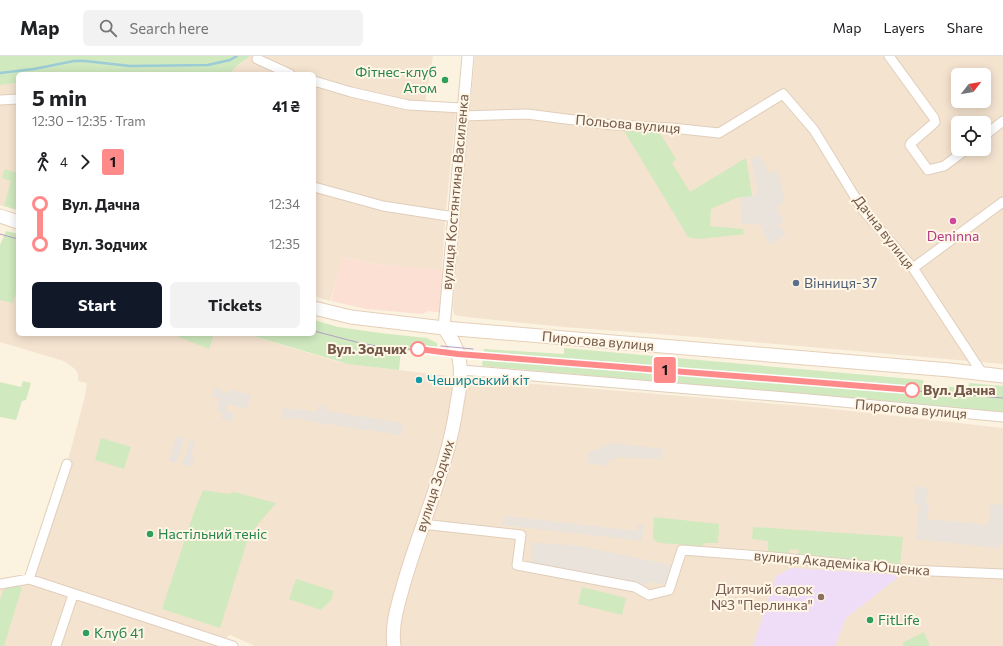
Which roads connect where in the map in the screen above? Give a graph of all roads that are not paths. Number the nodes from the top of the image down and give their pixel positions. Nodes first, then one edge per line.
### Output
1 (468, 56) edge
2 (889, 56) edge
3 (256, 59) dead end
4 (283, 72) edge
5 (316, 82) edge
6 (783, 94) joint
7 (16, 99) edge
8 (0, 100) edge
9 (462, 112) junction
10 (1003, 122) edge
11 (991, 131) edge
12 (958, 156) edge
13 (316, 187) edge
14 (1003, 202) edge
15 (0, 216) edge
16 (454, 217) junction
17 (16, 221) edge
18 (913, 268) junction
19 (316, 308) edge
20 (444, 328) junction
21 (460, 370) junction
22 (982, 374) junction
23 (1003, 376) edge
24 (1003, 417) edge
25 (67, 464) dead end
26 (422, 524) junction
27 (1003, 574) edge
28 (29, 579) junction
29 (0, 584) edge
30 (73, 595) junction
31 (56, 646) edge
32 (233, 646) edge
33 (392, 646) edge

1 - 9 street, вулиця Костянтина Василенка
2 - 12 street
3 - 4 street
5 - 9 street, Польова вулиця
6 - 9 street, Польова вулиця
6 - 18 street, Дачна вулиця
7 - 8 street
9 - 16 street, вулиця Костянтина Василенка
10 - 11 street
13 - 16 street
14 - 18 street
15 - 17 main road
16 - 20 street, вулиця Костянтина Василенка
18 - 22 street, Дачна вулиця
19 - 20 main road, Пирогова вулиця
20 - 21 main road, вулиця Зодчих
20 - 22 main road, Пирогова вулиця
21 - 24 street, Пирогова вулиця
21 - 26 main road, вулиця Зодчих
22 - 23 main road, Пирогова вулиця
25 - 28 street
26 - 27 street, вулиця Академіка Ющенка
26 - 33 main road, вулиця Зодчих
28 - 29 street
28 - 30 street
30 - 31 street
30 - 32 street

